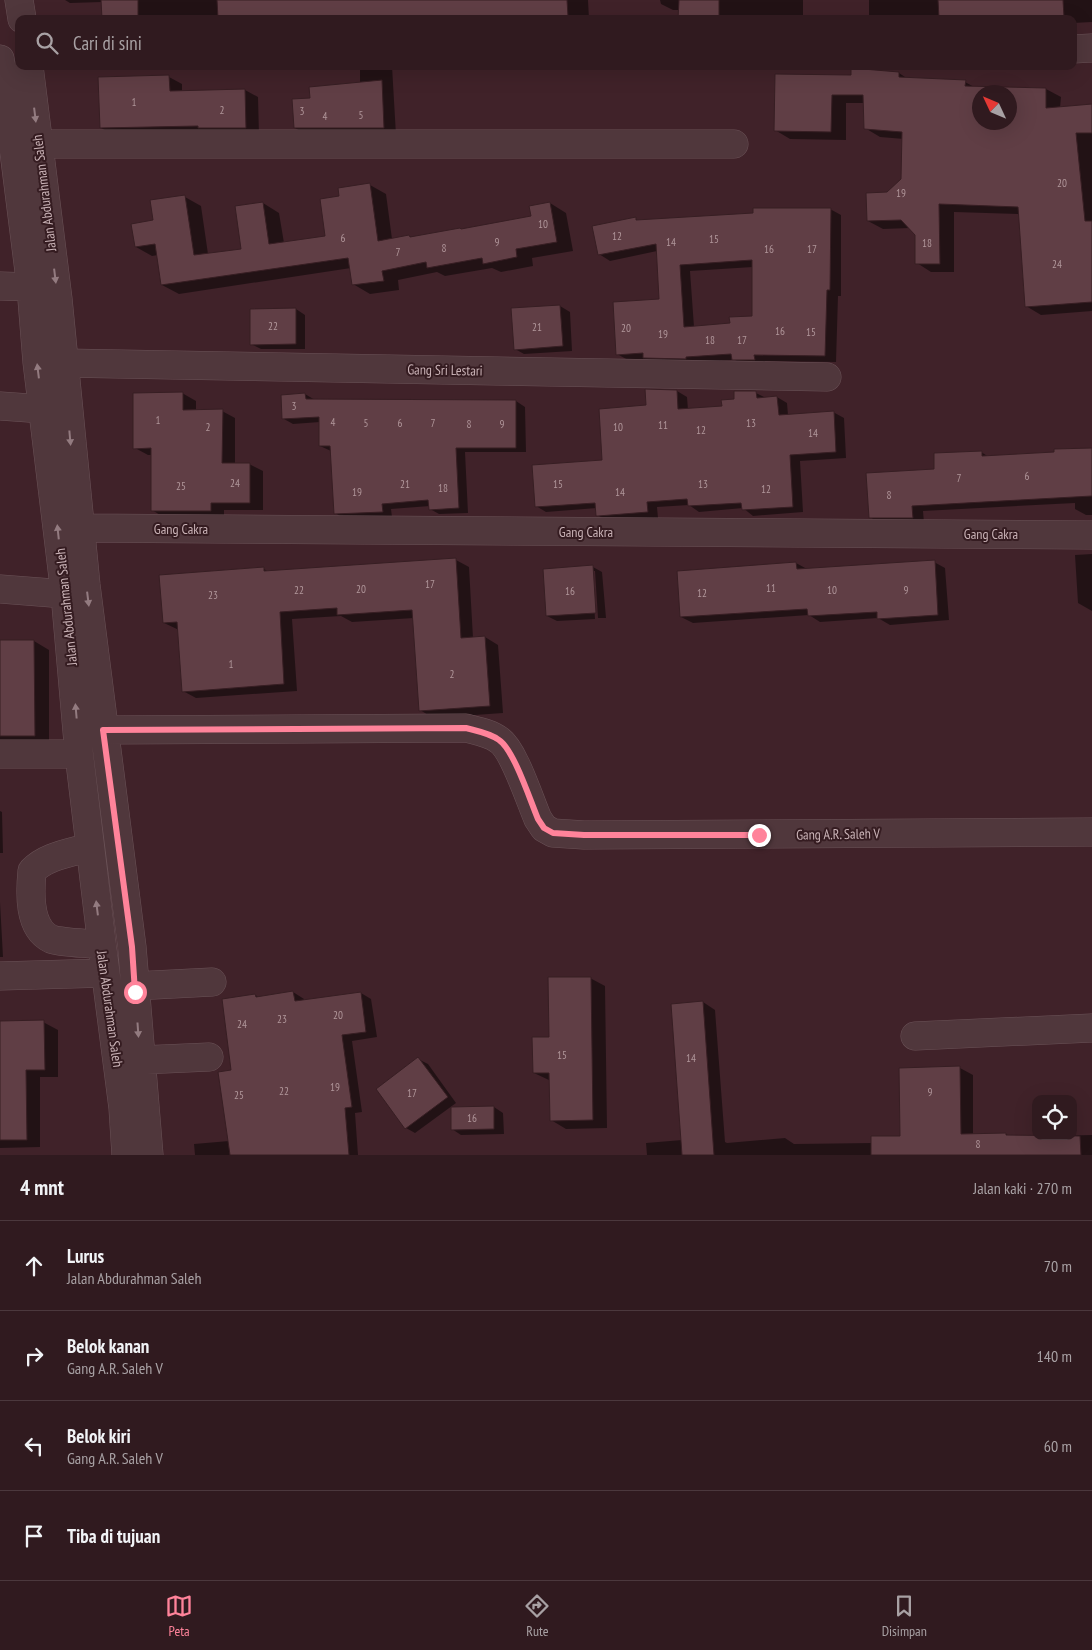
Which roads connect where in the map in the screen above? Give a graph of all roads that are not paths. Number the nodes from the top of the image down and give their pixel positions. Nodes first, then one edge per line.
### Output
1 (19, 0) edge
2 (21, 15) edge
3 (1092, 48) edge
4 (1077, 49) edge
5 (0, 60) edge
6 (30, 70) edge
7 (39, 144) junction
8 (734, 144) dead end
9 (12, 145) junction
10 (0, 286) edge
11 (30, 287) junction
12 (64, 364) junction
13 (827, 377) dead end
14 (0, 406) edge
15 (43, 409) junction
16 (80, 528) junction
17 (1092, 535) edge
18 (0, 589) edge
19 (65, 594) junction
20 (103, 730) junction
21 (0, 754) edge
22 (79, 754) junction
23 (1092, 832) edge
24 (90, 847) junction
25 (102, 945) junction
26 (105, 973) junction
27 (0, 976) edge
28 (212, 982) dead end
29 (134, 986) junction
30 (1092, 1028) edge
31 (915, 1036) dead end
32 (209, 1057) dead end
33 (141, 1060) junction
34 (134, 1108) junction
35 (126, 1155) edge
36 (149, 1155) edge

1 - 2 street
3 - 4 street
5 - 9 street, Jalan Abdurahman Saleh
6 -> 7 street, Jalan Abdurahman Saleh
7 - 8 street
7 - 9 street
7 -> 12 street, Jalan Abdurahman Saleh
9 - 11 street, Jalan Abdurahman Saleh
10 - 11 street
15 -> 11 street, Jalan Abdurahman Saleh
12 - 13 street, Gang Sri Lestari
12 -> 16 street, Jalan Abdurahman Saleh
14 - 15 street
19 -> 15 street, Jalan Abdurahman Saleh
16 - 17 street, Gang Cakra
16 -> 20 street, Jalan Abdurahman Saleh
18 - 19 street
22 -> 19 street, Jalan Abdurahman Saleh
20 - 23 street, Gang A.R. Saleh V
20 - 29 street, Jalan Abdurahman Saleh
21 - 22 street
22 - 24 street, Jalan Abdurahman Saleh
25 -> 24 street, Jalan Abdurahman Saleh
24 - 25 street
25 - 26 street, Jalan Abdurahman Saleh
26 - 27 street
26 - 34 street, Jalan Abdurahman Saleh
28 - 29 street
29 -> 33 street, Jalan Abdurahman Saleh
30 - 31 street
32 - 33 street
33 - 34 street, Jalan Abdurahman Saleh
34 - 35 street, Jalan Abdurahman Saleh
34 - 36 street, Jalan Abdurahman Saleh

